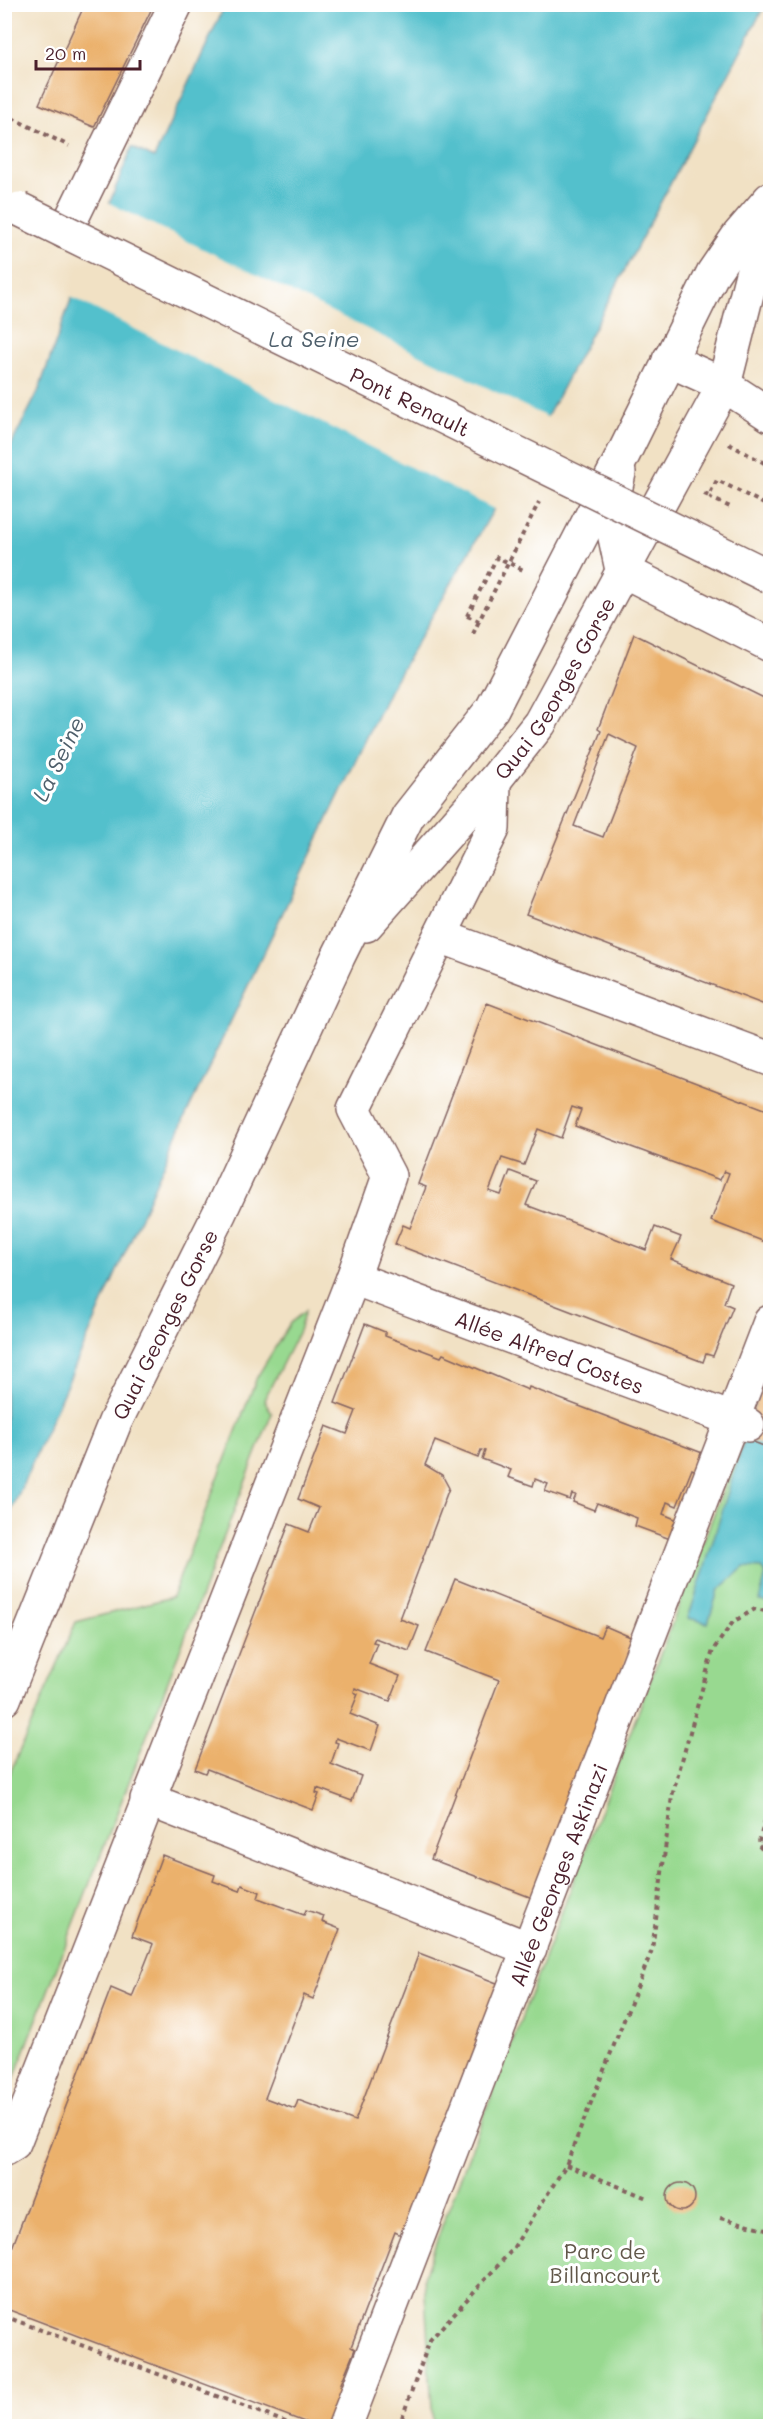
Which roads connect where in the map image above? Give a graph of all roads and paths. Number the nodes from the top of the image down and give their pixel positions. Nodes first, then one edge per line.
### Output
1 (176, 4) edge
2 (4, 114) edge
3 (99, 161) junction
4 (771, 199) edge
5 (10, 204) edge
6 (771, 223) edge
7 (65, 232) junction
8 (669, 360) junction
9 (724, 385) junction
10 (771, 415) edge
11 (700, 429) junction
12 (622, 457) junction
13 (771, 466) edge
14 (717, 480) dead end
15 (542, 495) dead end
16 (709, 496) dead end
17 (730, 507) dead end
18 (771, 507) edge
19 (496, 557) dead end
20 (622, 570) junction
21 (771, 577) edge
22 (479, 621) junction
23 (473, 634) dead end
24 (771, 645) edge
25 (494, 781) junction
26 (440, 936) junction
27 (338, 957) junction
28 (771, 1059) edge
29 (353, 1278) junction
30 (771, 1322) edge
31 (740, 1422) junction
32 (771, 1612) edge
33 (4, 1699) edge
34 (147, 1799) junction
35 (771, 1803) edge
36 (771, 1857) edge
37 (530, 1949) junction
38 (4, 2149) edge
39 (566, 2165) junction
40 (647, 2198) dead end
41 (720, 2218) dead end
42 (771, 2230) edge
43 (4, 2316) edge
44 (296, 2427) edge
45 (345, 2427) edge
46 (399, 2427) edge

1 - 3 street
2 - 3 path
3 - 7 street
4 - 8 street, Quai Georges Gorse
5 - 7 street, Pont Renault, bridge
6 - 9 street, Quai Georges Gorse
7 - 21 street, Pont Renault, bridge
8 - 9 street
8 - 12 street, Quai Georges Gorse
9 - 10 street
9 - 11 street, Quai Georges Gorse
11 - 13 path
11 - 20 street, Quai Georges Gorse
12 - 20 street
12 - 27 street, Quai Georges Gorse
14 - 18 path
15 - 22 path, bridge
16 - 17 path
19 - 22 path, bridge
20 - 24 street
20 - 25 street, Quai Georges Gorse
22 - 23 path
25 - 26 street
25 - 27 street, Quai Georges Gorse
26 - 28 street
26 - 29 street
27 - 33 street, Quai Georges Gorse
29 - 31 street, Allée Alfred Costes
29 - 34 street
30 - 31 street, Allée Georges Askinazi
31 - 37 street, Allée Georges Askinazi
32 - 39 path
34 - 37 street
34 - 38 street
35 - 36 path
37 - 45 street, Allée Georges Askinazi
39 - 40 path
39 - 46 path
41 - 42 path
43 - 44 path

